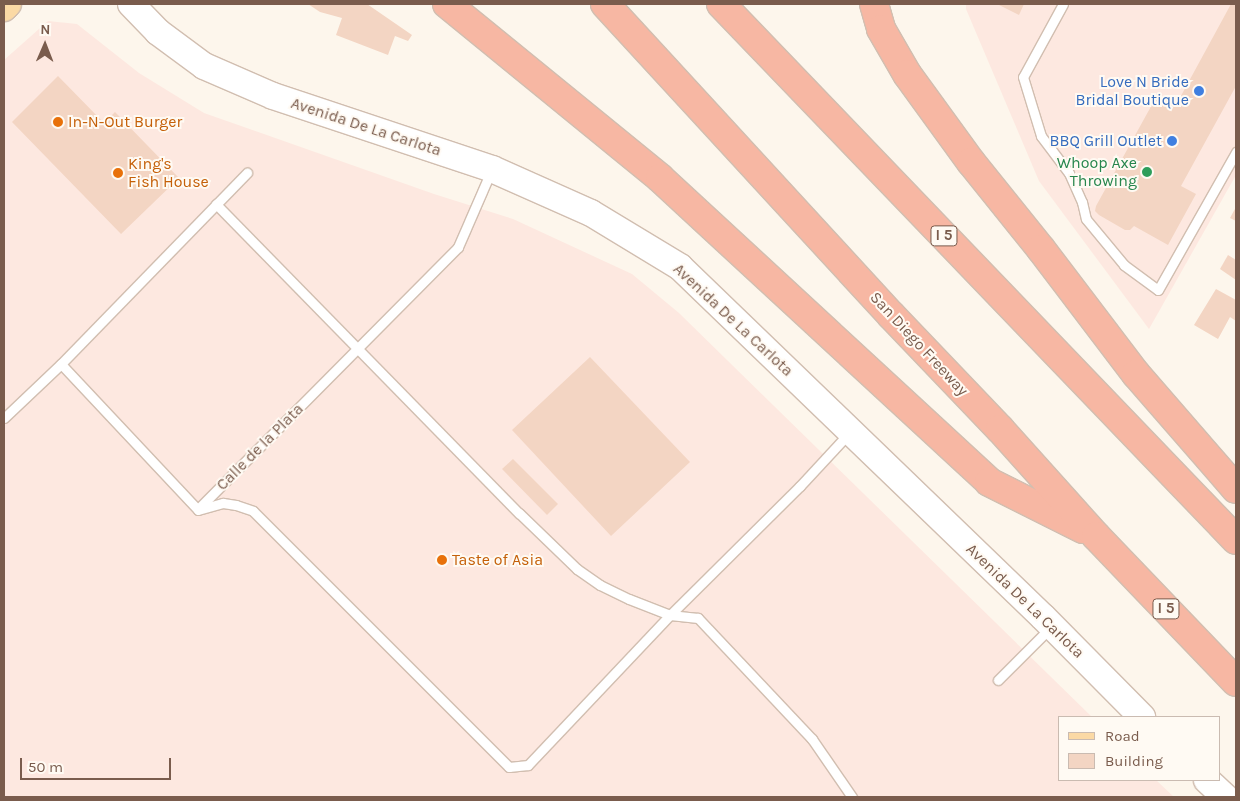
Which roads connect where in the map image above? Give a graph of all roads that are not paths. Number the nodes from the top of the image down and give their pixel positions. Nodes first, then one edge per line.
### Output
1 (7, 4) edge
2 (131, 4) edge
3 (447, 4) edge
4 (604, 4) edge
5 (721, 4) edge
6 (874, 4) edge
7 (1063, 4) edge
8 (4, 7) edge
9 (1236, 152) edge
10 (492, 169) junction
11 (247, 173) dead end
12 (216, 204) junction
13 (358, 348) junction
14 (61, 364) junction
15 (4, 418) edge
16 (851, 431) junction
17 (1236, 489) edge
18 (198, 510) junction
19 (1096, 536) junction
20 (1236, 540) edge
21 (670, 615) junction
22 (1052, 626) junction
23 (998, 680) dead end
24 (1236, 682) edge
25 (1141, 716) edge
26 (1208, 781) edge
27 (852, 797) edge
28 (1225, 797) edge

1 - 8 main road
2 - 10 main road, Avenida De La Carlota
3 - 19 highway
4 - 19 highway, San Diego Freeway / I 5
5 - 20 highway, I 5
6 - 17 highway
7 - 9 lane
10 - 13 lane, Calle de la Plata
10 - 16 main road, Avenida De La Carlota
11 - 12 lane
12 - 13 lane
12 - 14 lane
13 - 18 lane, Calle de la Plata
13 - 21 lane
14 - 15 lane
14 - 18 lane
16 - 21 lane
16 - 22 main road, Avenida De La Carlota
18 - 21 lane
19 - 24 highway, San Diego Freeway / I 5
21 - 27 lane
22 - 23 lane
22 - 25 main road, Avenida De La Carlota
26 - 28 main road

